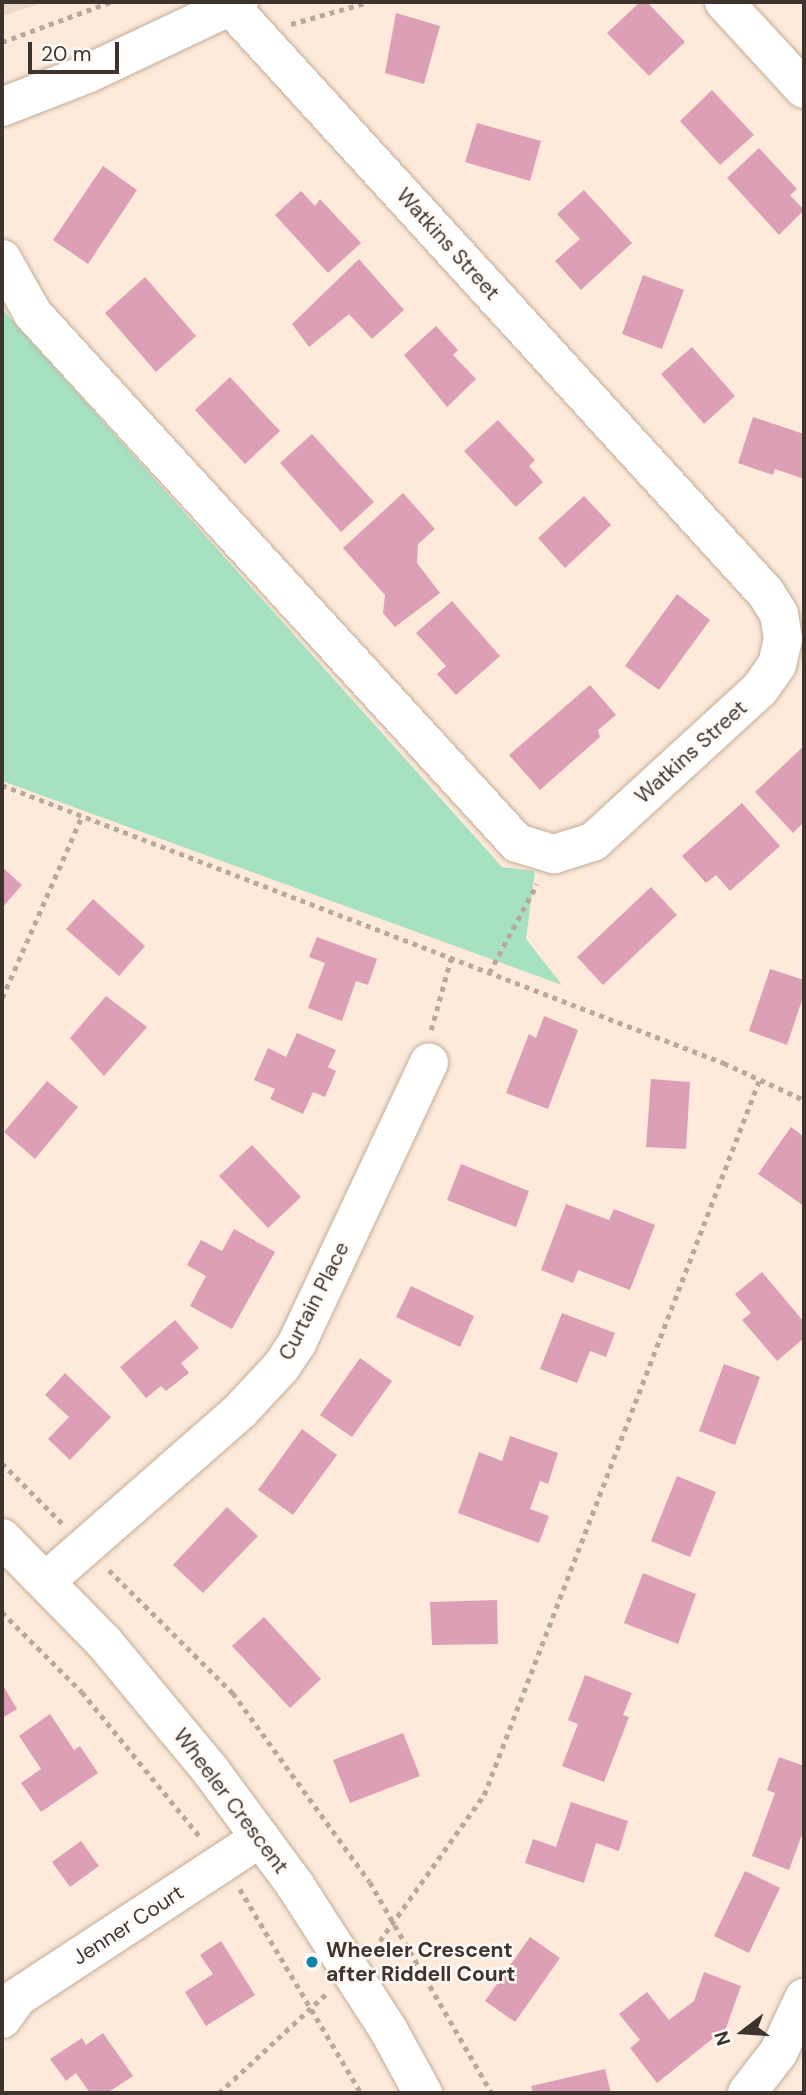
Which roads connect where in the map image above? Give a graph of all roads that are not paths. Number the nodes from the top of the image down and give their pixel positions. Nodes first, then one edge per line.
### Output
1 (724, 2) edge
2 (235, 4) edge
3 (804, 89) edge
4 (2, 107) edge
5 (2, 259) edge
6 (429, 1062) road end
7 (2, 1538) edge
8 (46, 1581) junction
9 (260, 1838) junction
10 (804, 1998) edge
11 (2, 2019) edge
12 (423, 2093) edge
13 (747, 2093) edge

1 - 3 street
2 - 4 street
2 - 5 street, Watkins Street
6 - 8 street, Curtain Place
7 - 8 street, Wheeler Crescent
8 - 9 street, Wheeler Crescent
9 - 11 street, Jenner Court
9 - 12 street, Wheeler Crescent
10 - 13 street

